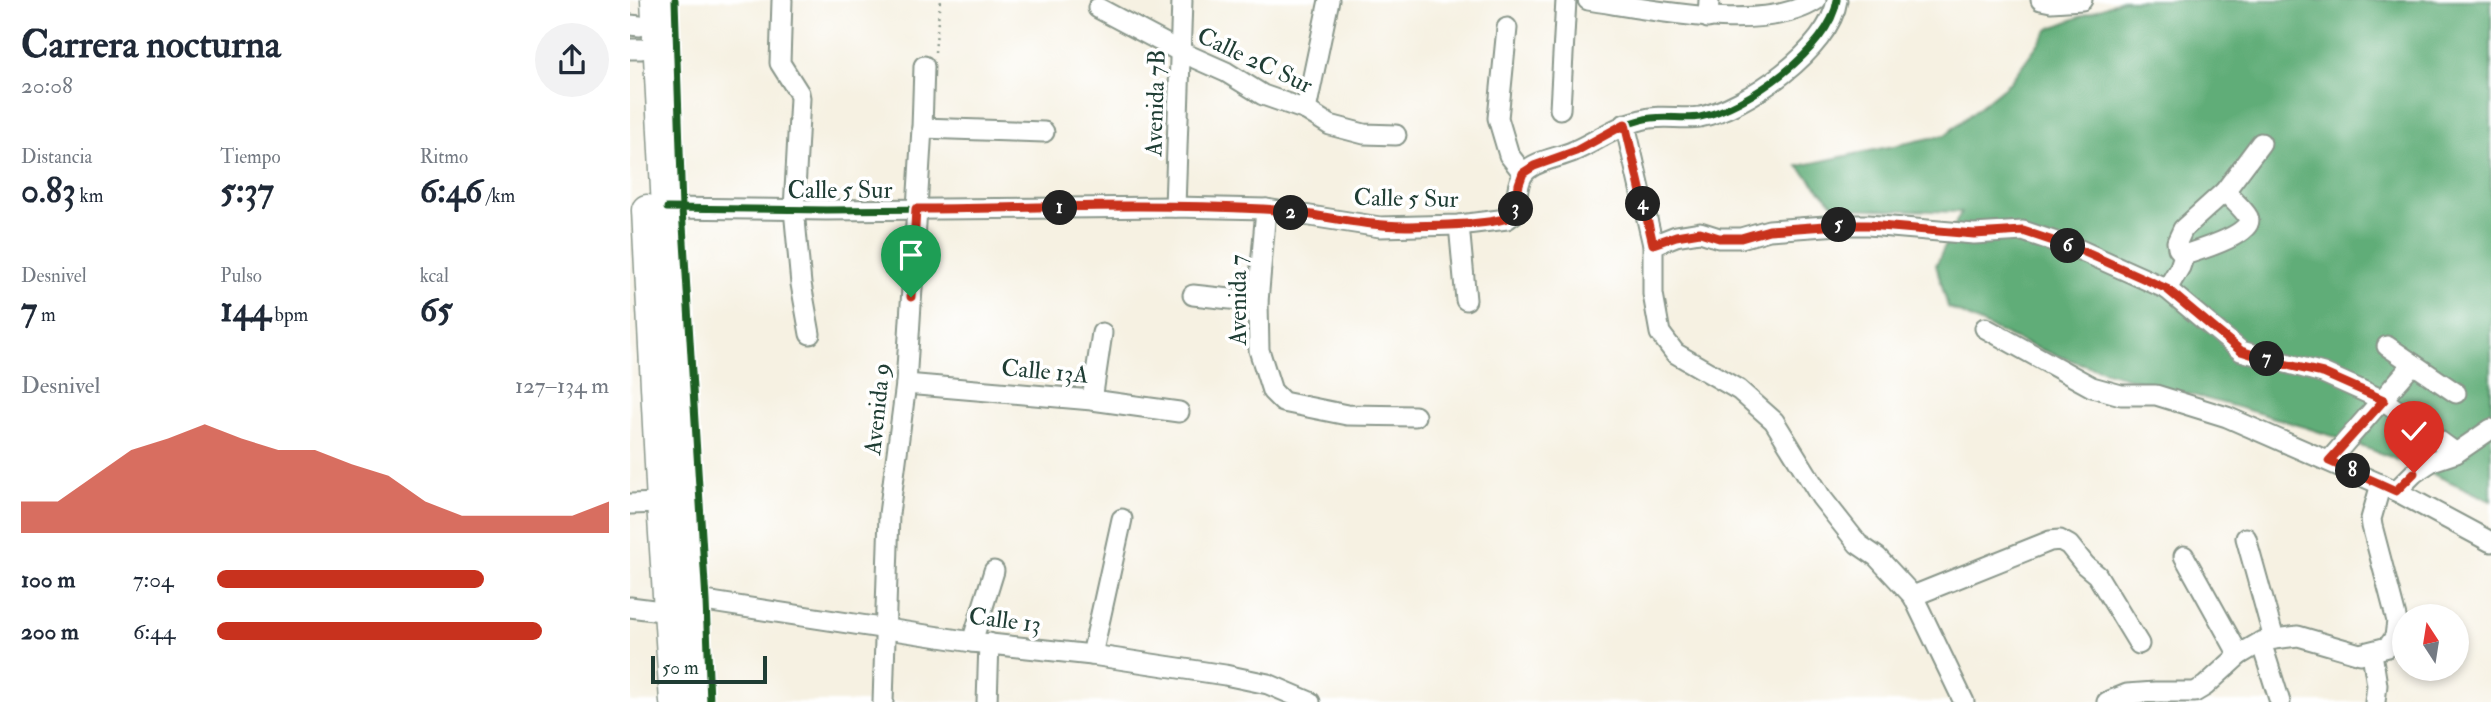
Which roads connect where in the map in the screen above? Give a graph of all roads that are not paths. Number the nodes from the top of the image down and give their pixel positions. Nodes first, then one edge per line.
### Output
1 (656, 0) edge
2 (782, 0) edge
3 (1182, 0) edge
4 (1329, 0) edge
5 (1566, 0) edge
6 (1588, 0) edge
7 (1815, 0) edge
8 (1837, 0) edge
9 (2040, 0) edge
10 (2082, 0) edge
11 (1098, 8) dead end
12 (1709, 9) edge
13 (1507, 28) dead end
14 (636, 30) edge
15 (1181, 52) junction
16 (924, 66) road end
17 (1560, 109) dead end
18 (1306, 110) junction
19 (1625, 124) junction
20 (922, 128) junction
21 (1044, 132) dead end
22 (1396, 135) dead end
23 (2261, 143) dead end
24 (1523, 173) junction
25 (2225, 191) junction
26 (1175, 207) junction
27 (667, 208) junction
28 (794, 209) junction
29 (916, 209) junction
30 (1266, 209) junction
31 (1459, 225) junction
32 (1653, 244) junction
33 (639, 249) edge
34 (2184, 255) junction
35 (2167, 289) junction
36 (1194, 295) dead end
37 (1466, 300) dead end
38 (1258, 302) junction
39 (1985, 328) dead end
40 (810, 334) dead end
41 (1102, 334) dead end
42 (2387, 346) dead end
43 (2413, 364) junction
44 (906, 384) junction
45 (2456, 393) dead end
46 (1092, 400) junction
47 (2384, 400) junction
48 (1179, 412) dead end
49 (1415, 416) dead end
50 (2491, 429) edge
51 (2456, 453) junction
52 (2329, 461) junction
53 (2389, 487) junction
54 (630, 503) edge
55 (662, 503) junction
56 (1122, 519) dead end
57 (2246, 538) dead end
58 (2491, 542) edge
59 (2184, 556) dead end
60 (994, 571) dead end
61 (1913, 596) junction
62 (680, 605) junction
63 (630, 607) edge
64 (887, 627) junction
65 (2268, 640) junction
66 (981, 643) junction
67 (2139, 643) dead end
68 (2372, 653) junction
69 (1092, 655) junction
70 (2239, 655) junction
71 (675, 702) edge
72 (698, 702) edge
73 (883, 702) edge
74 (987, 702) edge
75 (1310, 702) edge
76 (1964, 702) edge
77 (2107, 702) edge
78 (2280, 702) edge
79 (2375, 702) edge

1 - 27 highway
2 - 28 street
3 - 15 street, Avenida 7B
4 - 18 street
5 - 17 street
6 - 12 street
7 - 12 street
8 - 19 street
9 - 10 street
11 - 15 street, Calle 2C Sur
13 - 24 street
14 - 33 highway
15 - 18 street, Calle 2C Sur
15 - 26 street, Avenida 7B
16 - 20 street, Avenida 9
18 - 22 street, Calle 2C Sur
19 - 24 street
19 - 32 street
20 - 21 street
20 - 29 street, Avenida 9
23 - 25 street
24 - 31 street, Calle 5 Sur
25 - 34 street
25 - 34 street
26 - 29 street, Calle 5 Sur
26 - 30 street, Calle 5 Sur
27 - 28 street, Calle 5 Sur
27 - 62 highway
28 - 29 street, Calle 5 Sur
28 - 40 street
29 - 44 street, Avenida 9
30 - 31 street, Calle 5 Sur
30 - 38 street, Avenida 7
31 - 37 street
32 - 35 street
32 - 61 street
33 - 55 highway
34 - 35 street
35 - 47 street
36 - 38 street
38 - 49 street, Avenida 7
39 - 52 street
41 - 46 street
42 - 43 street
43 - 45 street
43 - 47 street
44 - 46 street, Calle 13A
44 - 64 street, Avenida 9
46 - 48 street, Calle 13A
47 - 51 street
47 - 52 street
50 - 51 street
51 - 53 street
52 - 53 street
53 - 58 street
53 - 68 street
54 - 55 street
55 - 62 highway
56 - 69 street
57 - 65 street
59 - 70 street
60 - 66 street
61 - 67 street
61 - 76 street
62 - 63 street, Calle 13
62 - 64 street, Calle 13
62 - 71 highway
62 - 72 highway
64 - 66 street, Calle 13
64 - 73 street, Avenida 9
65 - 68 street
65 - 70 street
65 - 78 street
66 - 69 street, Calle 13
66 - 74 street
68 - 79 street
69 - 75 street, Calle 13
70 - 77 street

